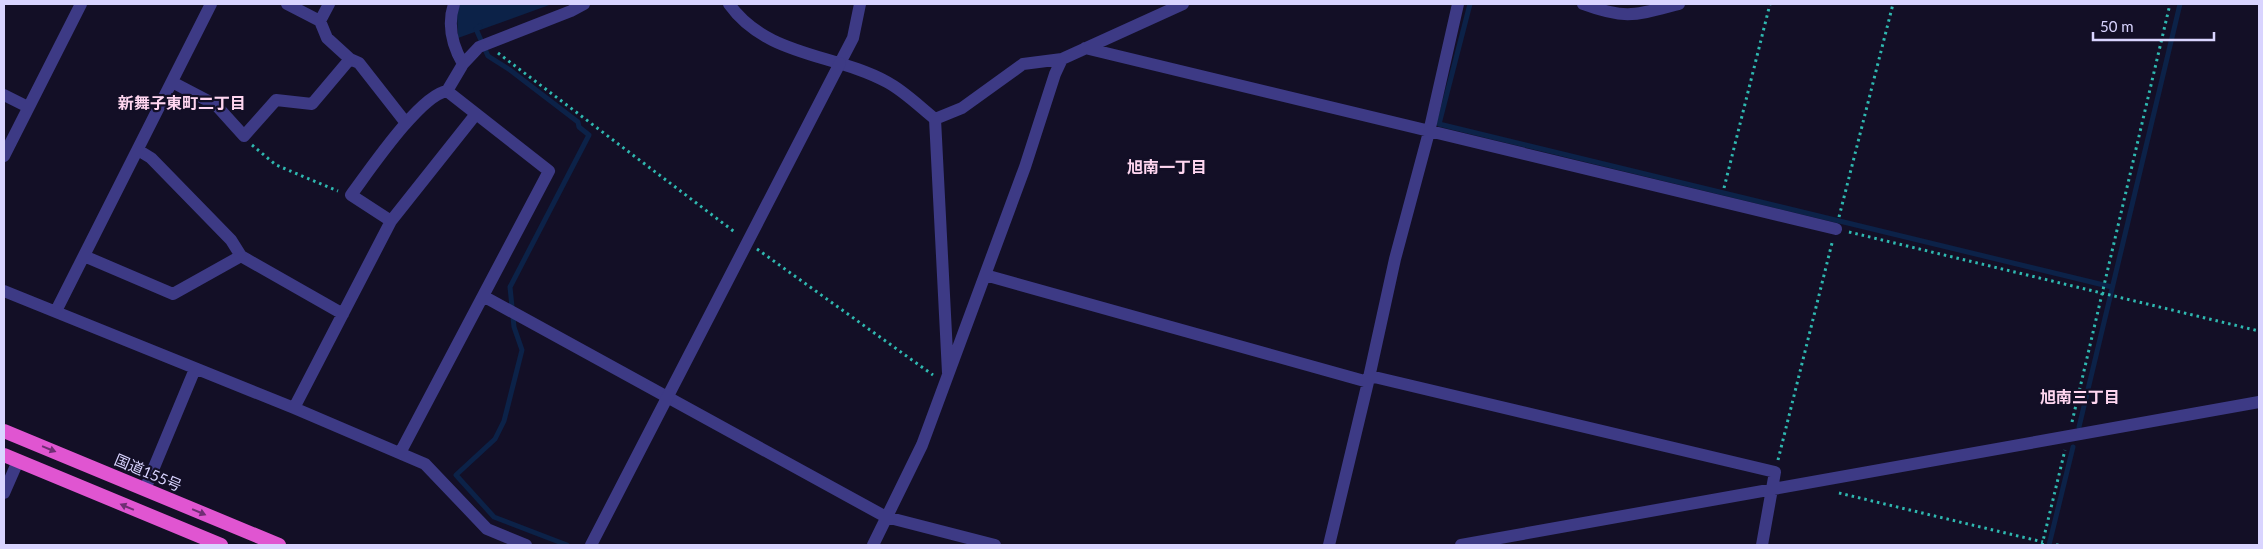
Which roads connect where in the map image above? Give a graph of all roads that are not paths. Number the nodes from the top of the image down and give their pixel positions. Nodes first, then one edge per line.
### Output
1 (81, 4) edge
2 (210, 4) edge
3 (287, 4) edge
4 (329, 4) edge
5 (454, 4) edge
6 (584, 4) edge
7 (729, 4) edge
8 (860, 4) edge
9 (1183, 4) edge
10 (1458, 4) edge
11 (1584, 4) edge
12 (1679, 4) edge
13 (320, 21) junction
14 (1085, 48) junction
15 (350, 59) junction
16 (1062, 59) junction
17 (840, 63) junction
18 (463, 64) junction
19 (172, 82) junction
20 (447, 91) junction
21 (4, 94) edge
22 (28, 107) junction
23 (476, 114) junction
24 (935, 119) junction
25 (406, 123) junction
26 (1429, 132) junction
27 (138, 150) junction
28 (4, 156) edge
29 (391, 221) junction
30 (1836, 229) road end
31 (84, 256) junction
32 (241, 256) junction
33 (985, 275) junction
34 (4, 291) edge
35 (483, 296) junction
36 (56, 311) junction
37 (343, 314) junction
38 (194, 369) junction
39 (1369, 379) junction
40 (947, 381) junction
41 (668, 399) junction
42 (2259, 402) edge
43 (294, 408) junction
44 (4, 431) edge
45 (400, 453) junction
46 (4, 455) edge
47 (18, 461) junction
48 (145, 489) junction
49 (1771, 490) junction
50 (4, 493) edge
51 (886, 517) junction
52 (221, 545) edge
53 (279, 545) edge
54 (526, 545) edge
55 (592, 545) edge
56 (873, 545) edge
57 (995, 545) edge
58 (1329, 545) edge
59 (1461, 545) edge
60 (1762, 545) edge

1 - 22 street
2 - 19 street
3 - 13 street
4 - 13 street
5 - 18 street
6 - 18 street
7 - 17 street
8 - 17 street
9 - 14 street
10 - 26 street
11 - 12 street
13 - 15 street
14 - 16 street
14 - 26 street
15 - 19 street
15 - 25 street
16 - 24 street
16 - 33 street
17 - 24 street
17 - 41 street
18 - 20 street
19 - 27 street
20 - 23 street
20 - 25 street
21 - 22 street
22 - 28 street
23 - 29 street
23 - 35 street
24 - 40 street
25 - 29 street
26 - 30 street
26 - 39 street
27 - 31 street
27 - 32 street
29 - 37 street
31 - 32 street
31 - 36 street
32 - 37 street
33 - 39 street
33 - 40 street
34 - 36 street
35 - 41 street
35 - 45 street
36 - 38 street
37 - 43 street
38 - 43 street
38 - 48 street
39 - 49 street
39 - 58 street
40 - 51 street
41 - 51 street
41 - 55 street
42 - 49 street
43 - 45 street
44 -> 48 highway, 国道155号
45 - 54 street
46 - 47 highway
47 - 50 street
52 -> 47 highway
48 -> 53 highway, 国道155号
49 - 59 street
49 - 60 street
51 - 56 street
51 - 57 street

